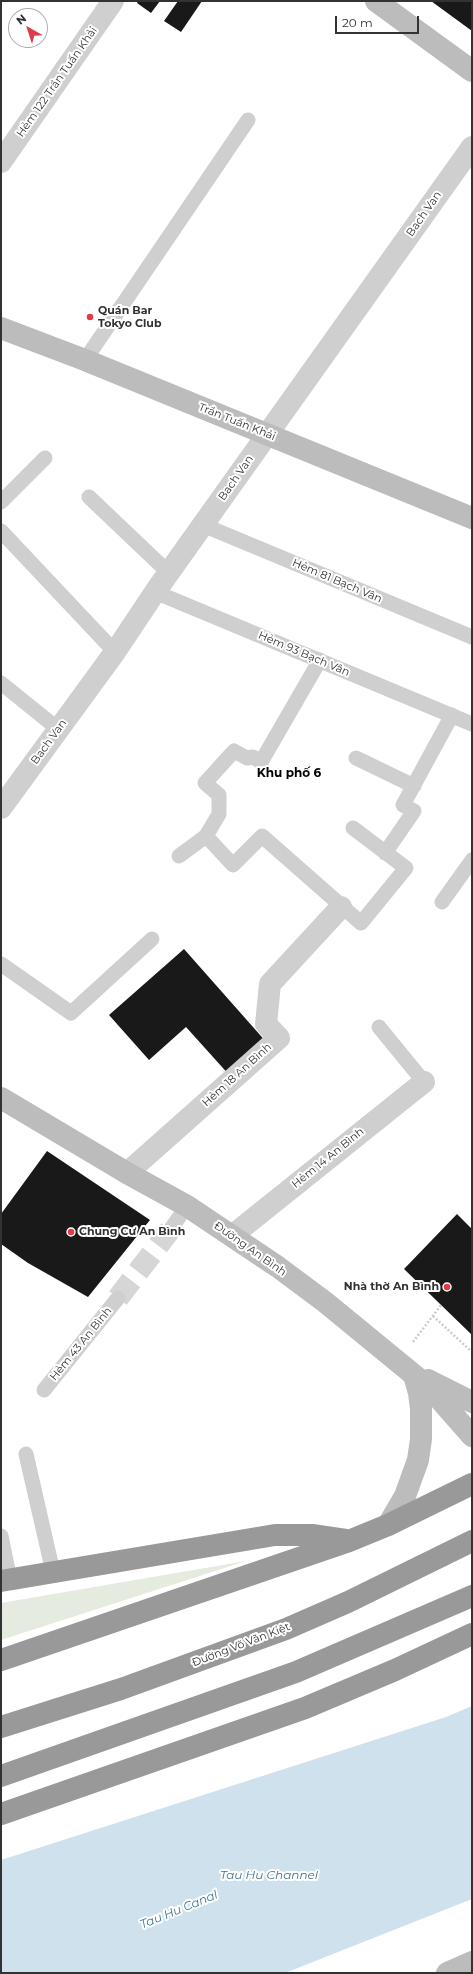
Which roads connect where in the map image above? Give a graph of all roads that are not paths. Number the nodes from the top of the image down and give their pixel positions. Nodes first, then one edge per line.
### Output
1 (113, 1) edge
2 (376, 1) edge
3 (472, 71) edge
4 (248, 120) dead end
5 (472, 147) edge
6 (1, 162) edge
7 (1, 328) edge
8 (85, 360) junction
9 (267, 435) junction
10 (46, 458) dead end
11 (89, 497) dead end
12 (1, 502) edge
13 (472, 518) edge
14 (203, 525) junction
15 (1, 531) edge
16 (168, 573) junction
17 (155, 592) junction
18 (472, 637) edge
19 (115, 652) junction
20 (320, 660) junction
21 (1, 683) edge
22 (452, 715) junction
23 (472, 724) edge
24 (58, 729) junction
25 (356, 758) dead end
26 (414, 786) junction
27 (1, 808) edge
28 (353, 828) dead end
29 (206, 836) junction
30 (385, 852) junction
31 (179, 856) dead end
32 (472, 860) edge
33 (442, 902) dead end
34 (341, 907) junction
35 (152, 939) dead end
36 (1, 964) edge
37 (379, 1026) dead end
38 (424, 1082) joint
39 (1, 1098) edge
40 (127, 1173) junction
41 (187, 1206) junction
42 (170, 1230) tunnel mouth
43 (233, 1235) junction
44 (118, 1298) tunnel mouth
45 (406, 1368) junction
46 (44, 1390) dead end
47 (472, 1402) edge
48 (472, 1436) edge
49 (26, 1454) dead end
50 (472, 1484) edge
51 (388, 1525) junction
52 (1, 1536) edge
53 (349, 1541) junction
54 (472, 1541) edge
55 (53, 1572) junction
56 (6, 1580) edge
57 (472, 1596) edge
58 (472, 1634) edge
59 (1, 1660) edge
60 (1, 1727) edge
61 (1, 1776) edge
62 (1, 1814) edge
63 (471, 1964) edge
64 (447, 1973) edge

1 - 6 street, Hẻm 122 Trần Tuấn Khải
2 - 3 street
4 - 8 lane
5 - 9 street, Bach Van
7 - 8 street, Trần Tuấn Khải
8 - 9 street, Trần Tuấn Khải
9 - 13 street, Trần Tuấn Khải
9 - 14 street, Bach Van
10 - 12 lane
11 - 16 lane
14 - 16 street, Bach Van
14 - 18 lane, Hẻm 81 Bạch Vân
15 - 19 lane
16 - 17 street, Bach Van
17 - 19 street, Bach Van
17 - 20 lane, Hẻm 93 Bạch Vân
19 - 24 street, Bach Van
20 - 22 lane, Hẻm 93 Bạch Vân
20 - 29 lane
21 - 24 lane
22 - 23 lane, Hẻm 93 Bạch Vân
22 - 26 lane
24 - 27 street, Bach Van
25 - 26 lane
26 - 30 lane
28 - 30 lane
29 - 31 lane
29 - 34 lane
30 - 34 lane
32 - 33 lane
34 - 40 street, Hẻm 18 An Bình
35 - 36 lane
37 - 38 lane
38 - 43 street, Hẻm 14 An Bình
39 - 40 street, Đường An Bình
40 - 41 street, Đường An Bình
41 - 42 lane
41 - 43 street, Đường An Bình
43 - 45 street, Đường An Bình
44 - 46 lane, Hẻm 43 An Bình
45 - 47 street
45 - 48 street, Đường An Bình
45 - 51 street
49 - 55 lane
50 - 51 highway
51 - 53 highway
52 - 56 lane
53 - 55 highway
53 - 59 highway
54 - 60 highway, Đường Võ Văn Kiệt
55 - 56 highway
57 - 61 highway
58 - 62 highway
63 - 64 street

